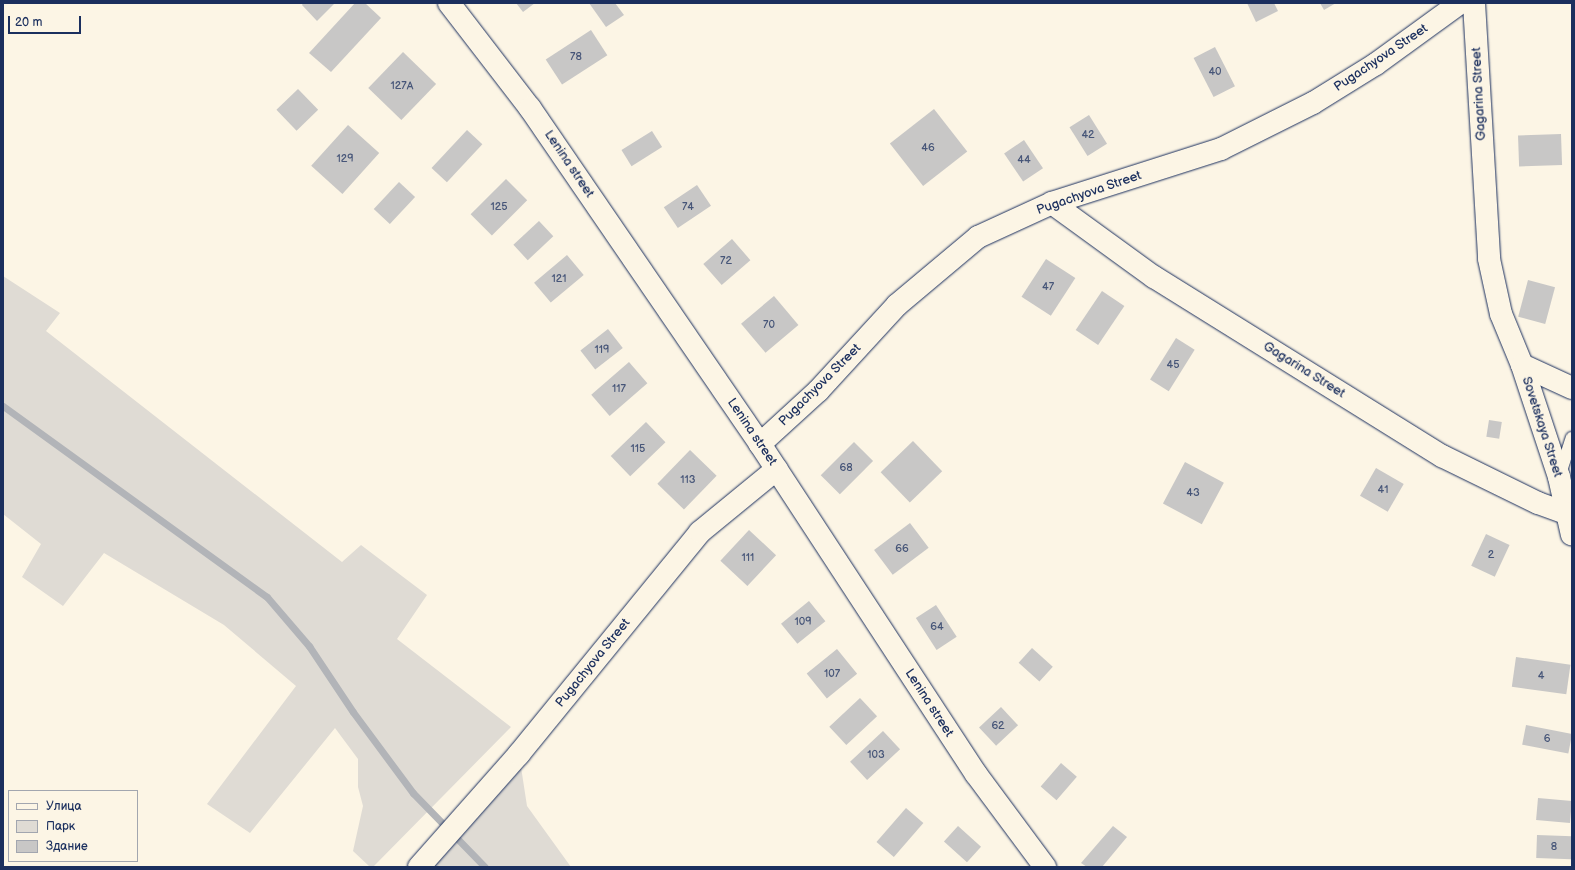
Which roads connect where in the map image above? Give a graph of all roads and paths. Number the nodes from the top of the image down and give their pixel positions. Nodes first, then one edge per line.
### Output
1 (449, 3) edge
2 (1460, 3) edge
3 (1474, 3) edge
4 (1052, 203) junction
5 (1522, 365) junction
6 (1572, 388) edge
7 (1572, 438) edge
8 (760, 444) junction
9 (777, 469) junction
10 (1559, 477) junction
11 (1570, 525) edge
12 (419, 867) edge
13 (1046, 867) edge

1 - 8 street, Lenina street
2 - 4 street, Pugachyova Street
3 - 5 street, Gagarina Street
4 - 8 street, Pugachyova Street
4 - 11 street, Gagarina Street
5 - 6 street
5 - 10 street, Sovetskaya Street
7 - 10 lane
8 - 9 street, Lenina street
9 - 12 street, Pugachyova Street
9 - 13 street, Lenina street
10 - 11 street, Sovetskaya Street

